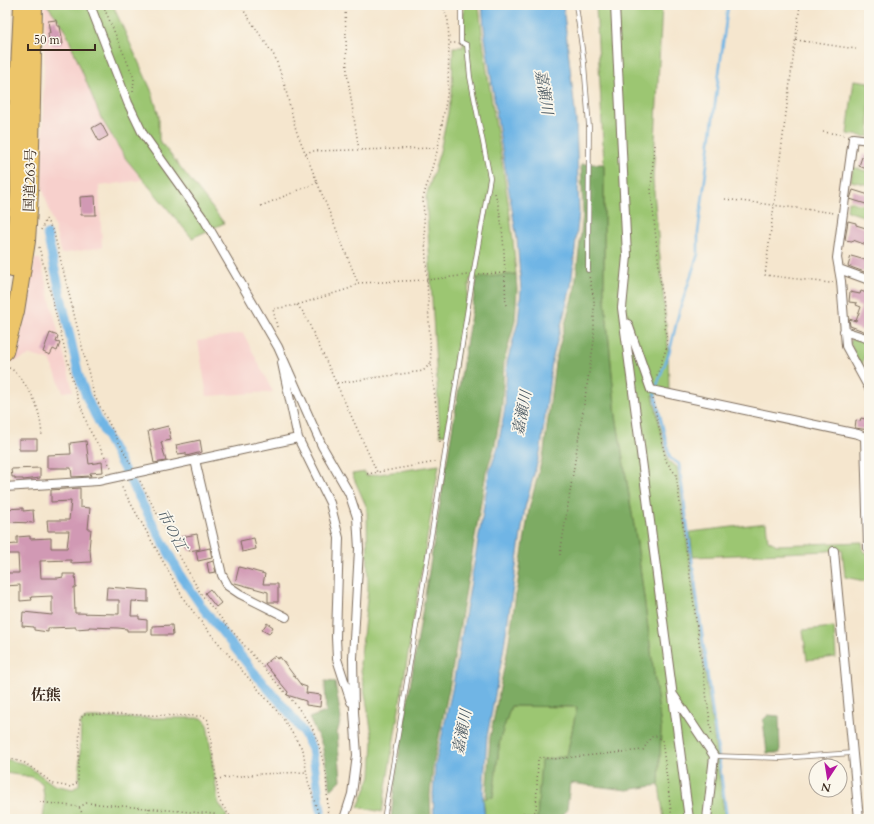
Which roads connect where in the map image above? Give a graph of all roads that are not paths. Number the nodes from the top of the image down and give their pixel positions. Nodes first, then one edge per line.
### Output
1 (22, 5) edge
2 (34, 5) edge
3 (90, 5) edge
4 (461, 5) edge
5 (576, 5) edge
6 (615, 5) edge
7 (5, 98) edge
8 (15, 112) edge
9 (869, 140) edge
10 (839, 269) junction
11 (588, 270) road end
12 (869, 280) edge
13 (622, 308) junction
14 (5, 310) edge
15 (844, 331) junction
16 (869, 339) edge
17 (278, 347) junction
18 (7, 360) edge
19 (869, 388) edge
20 (867, 437) edge
21 (298, 438) junction
22 (195, 460) junction
23 (5, 487) edge
24 (869, 548) edge
25 (834, 551) dead end
26 (286, 617) dead end
27 (672, 693) junction
28 (354, 712) junction
29 (853, 753) junction
30 (718, 756) junction
31 (344, 819) edge
32 (384, 819) edge
33 (689, 819) edge
34 (707, 819) edge
35 (859, 819) edge

1 - 8 highway, 国道263号
2 - 8 highway, 国道263号
3 - 17 street
4 - 32 lane
5 - 11 lane
6 - 13 street
7 - 8 lane
8 - 14 highway, 国道263号
8 - 18 highway, 国道263号
9 - 10 street
10 - 12 street
10 - 15 street
13 - 20 street
13 - 27 street
15 - 16 street
15 - 19 street
17 - 21 street
17 - 28 street
20 - 24 street
21 - 22 street
21 - 28 street
22 - 23 street
22 - 26 street
25 - 29 street
27 - 30 street
27 - 33 street
28 - 31 street
29 - 30 lane
29 - 35 street
30 - 34 street

